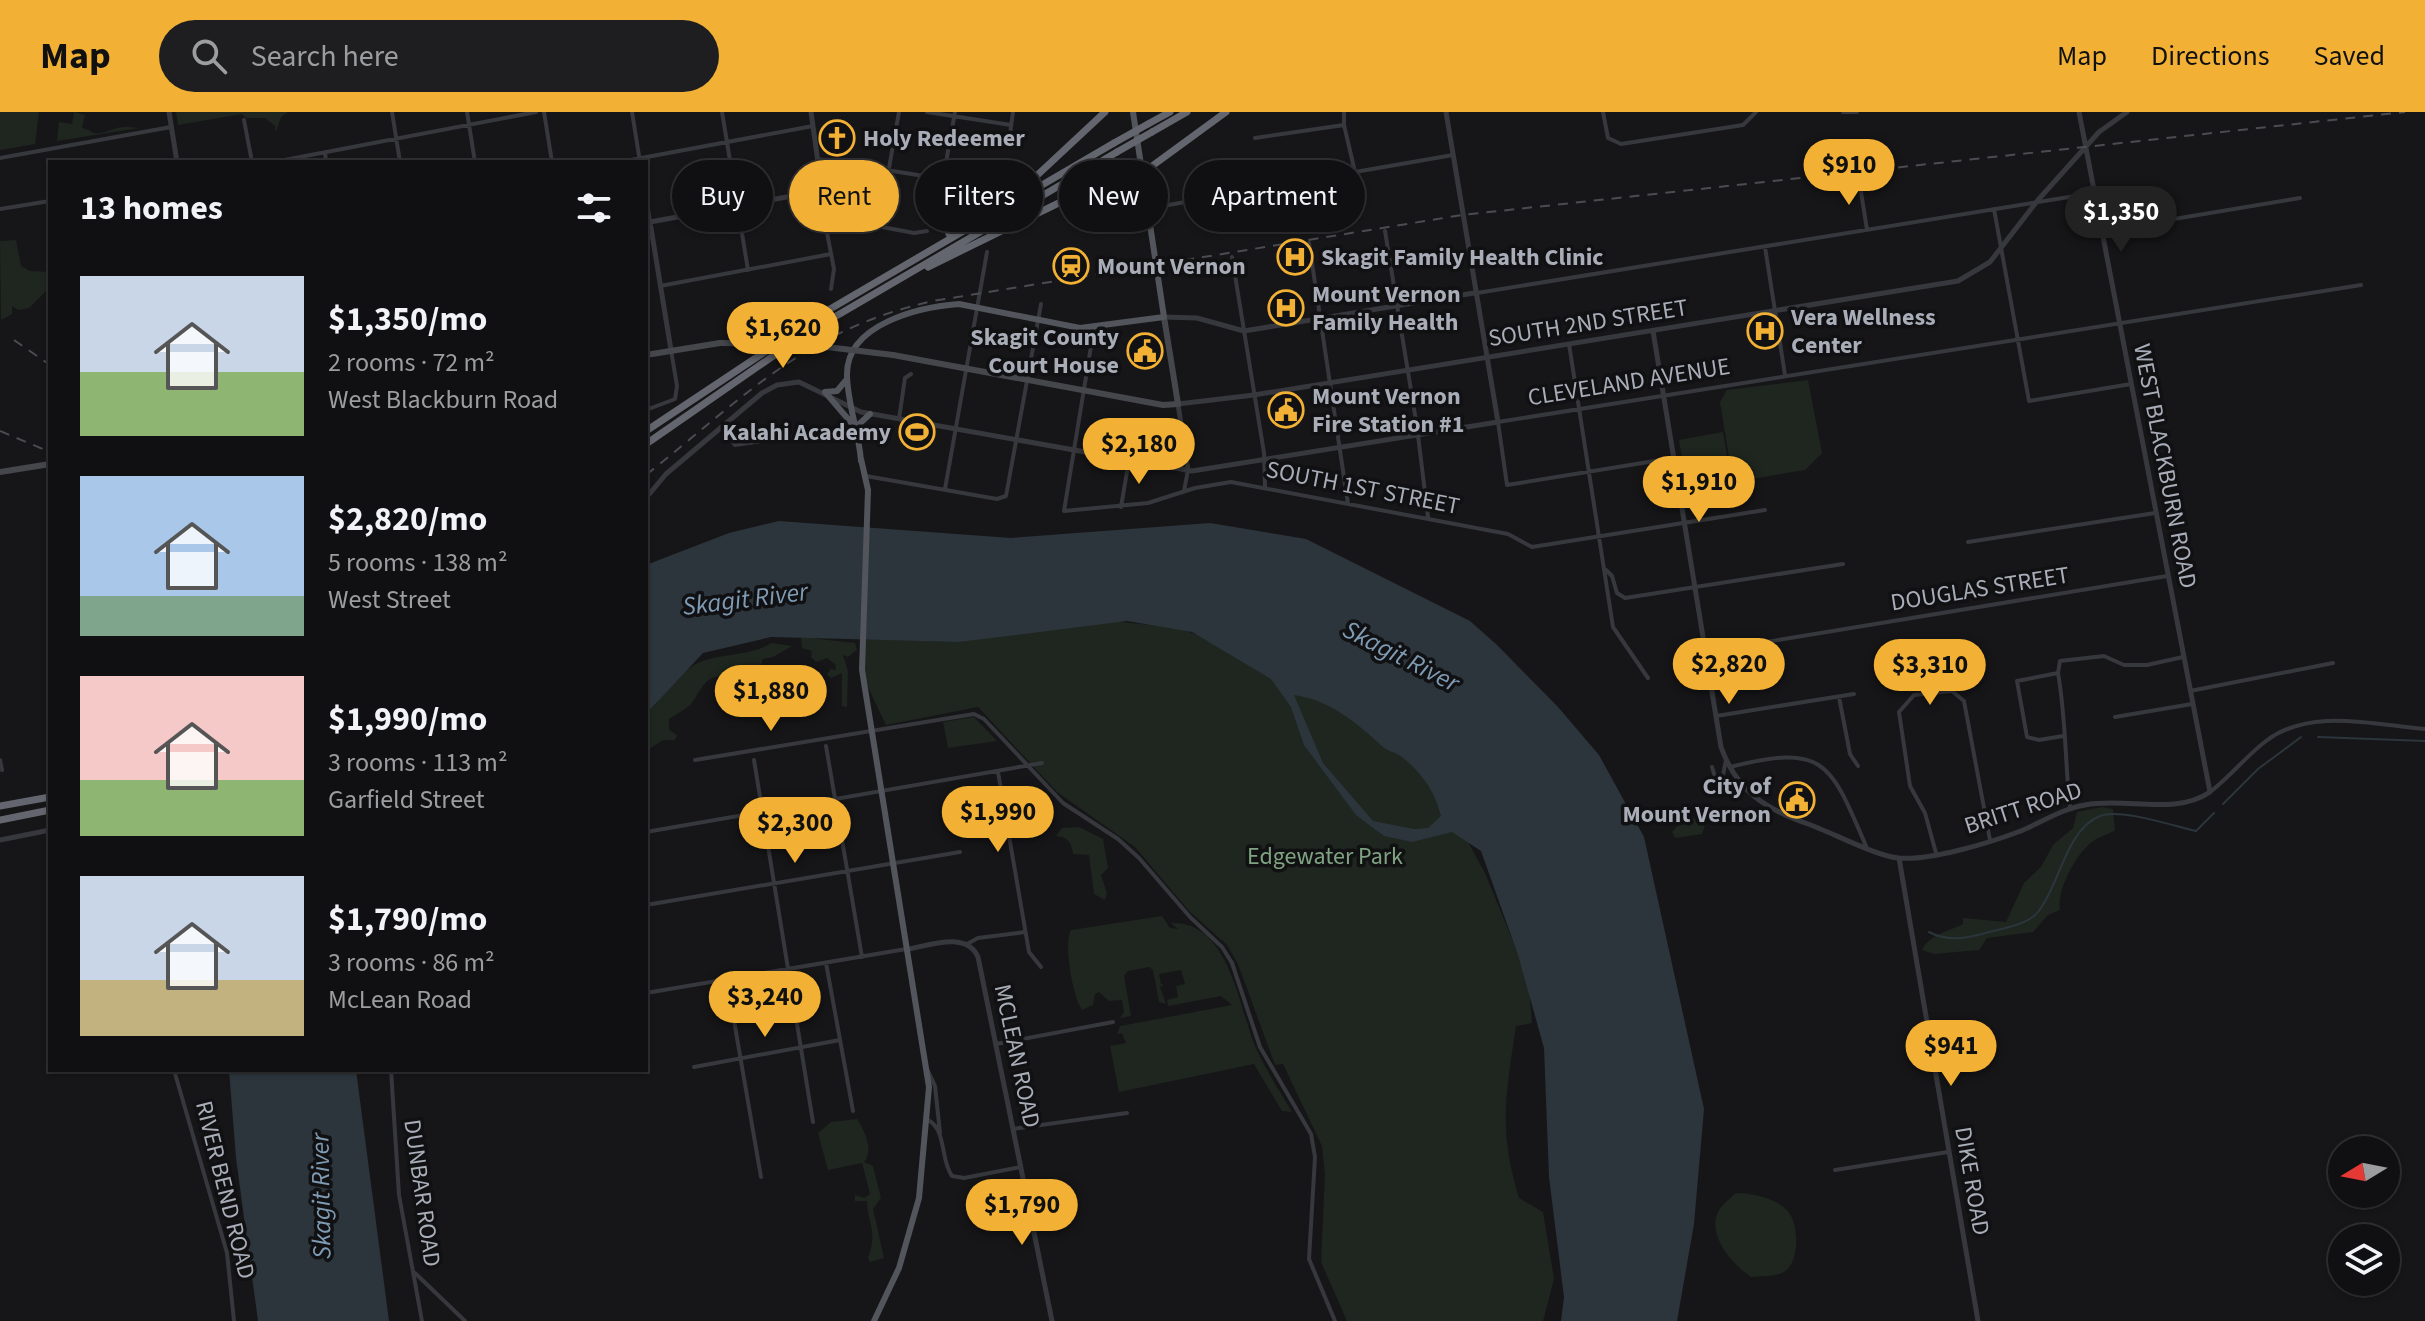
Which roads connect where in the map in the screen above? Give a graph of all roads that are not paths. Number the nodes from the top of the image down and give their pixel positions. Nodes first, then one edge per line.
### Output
1 (169, 112) edge
2 (392, 112) edge
3 (467, 112) edge
4 (536, 112) edge
5 (544, 112) edge
6 (632, 112) edge
7 (722, 112) edge
8 (811, 112) edge
9 (899, 112) edge
10 (927, 112) edge
11 (1013, 112) edge
12 (1105, 112) edge
13 (1170, 112) edge
14 (1187, 112) edge
15 (1226, 112) edge
16 (1344, 112) edge
17 (1446, 112) edge
18 (1603, 112) edge
19 (1756, 112) edge
20 (1857, 112) edge
21 (2079, 112) edge
22 (2127, 112) edge
23 (1843, 113) edge
24 (955, 114) edge
25 (2116, 114) edge
26 (1132, 116) edge
27 (244, 120) dead end
28 (469, 125) junction
29 (1011, 125) junction
30 (1344, 125) junction
31 (813, 126) junction
32 (171, 127) junction
33 (1150, 128) junction
34 (1010, 134) dead end
35 (1255, 138) dead end
36 (396, 139) junction
37 (727, 141) junction
38 (2086, 147) junction
39 (325, 152) junction
40 (1453, 155) junction
41 (0, 158) edge
42 (817, 159) joint
43 (177, 160) edge
44 (252, 160) edge
45 (284, 160) edge
46 (326, 160) edge
47 (400, 160) edge
48 (475, 160) edge
49 (552, 160) edge
50 (640, 160) edge
51 (730, 160) edge
52 (825, 160) edge
53 (890, 160) edge
54 (1139, 160) edge
55 (1159, 160) edge
56 (899, 170) edge
57 (1859, 179) dead end
58 (2094, 193) junction
59 (2300, 198) dead end
60 (2038, 200) junction
61 (48, 201) edge
62 (1059, 205) edge
63 (0, 209) edge
64 (1994, 209) junction
65 (672, 218) edge
66 (648, 223) edge
67 (899, 230) edge
68 (1867, 230) junction
69 (1385, 231) dead end
70 (2102, 231) junction
71 (742, 232) edge
72 (827, 232) edge
73 (920, 232) edge
74 (1150, 232) edge
75 (1309, 243) dead end
76 (1765, 246) junction
77 (2003, 248) junction
78 (987, 252) dead end
79 (831, 254) junction
80 (1232, 257) dead end
81 (748, 270) junction
82 (904, 276) junction
83 (2361, 285) dead end
84 (660, 286) junction
85 (831, 289) dead end
86 (1474, 293) junction
87 (1041, 304) dead end
88 (1398, 306) junction
89 (978, 308) junction
90 (1774, 311) junction
91 (825, 312) junction
92 (1164, 317) junction
93 (1320, 319) junction
94 (1039, 320) junction
95 (2119, 321) junction
96 (1094, 328) junction
97 (1244, 331) junction
98 (1653, 331) junction
99 (2017, 337) junction
100 (1569, 344) junction
101 (671, 350) junction
102 (648, 355) edge
103 (1485, 358) junction
104 (966, 369) junction
105 (1408, 370) junction
106 (911, 374) dead end
107 (1785, 375) junction
108 (847, 379) junction
109 (1028, 380) junction
110 (1330, 382) junction
111 (2131, 384) junction
112 (1084, 390) junction
113 (825, 392) junction
114 (1254, 395) junction
115 (1664, 395) junction
116 (1178, 404) junction
117 (1580, 407) junction
118 (648, 409) edge
119 (852, 409) junction
120 (870, 414) junction
121 (899, 419) junction
122 (1498, 422) junction
123 (721, 427) junction
124 (856, 427) junction
125 (842, 429) dead end
126 (955, 429) junction
127 (648, 430) edge
128 (1418, 435) junction
129 (1017, 440) junction
130 (648, 443) edge
131 (1340, 447) junction
132 (1073, 450) junction
133 (1673, 458) junction
134 (861, 459) junction
135 (1264, 459) junction
136 (1129, 460) junction
137 (48, 464) edge
138 (1188, 470) junction
139 (0, 472) edge
140 (1591, 473) junction
141 (866, 476) junction
142 (1265, 488) junction
143 (945, 489) junction
144 (1184, 491) junction
145 (648, 496) edge
146 (867, 499) junction
147 (1348, 504) junction
148 (1121, 507) junction
149 (1765, 510) dead end
150 (2155, 513) junction
151 (1428, 518) junction
152 (1684, 523) junction
153 (1601, 537) junction
154 (1968, 542) dead end
155 (1843, 564) dead end
156 (1605, 570) junction
157 (2167, 576) junction
158 (1695, 588) junction
159 (1705, 652) junction
160 (2183, 657) junction
161 (2333, 663) dead end
162 (2058, 673) junction
163 (1648, 678) dead end
164 (2189, 691) junction
165 (1854, 694) dead end
166 (1839, 697) junction
167 (2192, 704) junction
168 (1716, 716) junction
169 (2115, 717) dead end
170 (2425, 729) edge
171 (871, 730) junction
172 (2063, 736) junction
173 (826, 746) dead end
174 (0, 760) edge
175 (695, 760) dead end
176 (754, 760) dead end
177 (1726, 760) junction
178 (1042, 763) dead end
179 (1025, 766) junction
180 (1858, 766) dead end
181 (1712, 767) dead end
182 (1730, 767) junction
183 (2, 770) edge
184 (998, 772) junction
185 (2210, 792) junction
186 (882, 793) junction
187 (48, 797) edge
188 (836, 802) junction
189 (0, 806) edge
190 (48, 808) edge
191 (2070, 808) junction
192 (763, 813) junction
193 (0, 818) edge
194 (48, 830) edge
195 (648, 832) edge
196 (0, 840) edge
197 (1990, 840) junction
198 (1866, 846) junction
199 (960, 852) dead end
200 (1936, 853) junction
201 (1899, 858) junction
202 (894, 863) junction
203 (848, 871) junction
204 (775, 883) junction
205 (648, 905) edge
206 (1025, 932) junction
207 (967, 944) junction
208 (909, 949) junction
209 (862, 957) junction
210 (826, 963) junction
211 (1041, 967) dead end
212 (789, 970) junction
213 (727, 980) junction
214 (648, 993) edge
215 (1113, 1022) dead end
216 (840, 1040) junction
217 (996, 1044) junction
218 (801, 1046) junction
219 (739, 1058) junction
220 (694, 1067) dead end
221 (927, 1068) junction
222 (175, 1072) edge
223 (391, 1072) edge
224 (853, 1111) dead end
225 (1127, 1113) dead end
226 (928, 1120) junction
227 (813, 1122) dead end
228 (1013, 1129) junction
229 (940, 1135) junction
230 (1948, 1152) junction
231 (1021, 1167) junction
232 (1835, 1170) dead end
233 (761, 1177) dead end
234 (414, 1273) junction
235 (234, 1321) edge
236 (422, 1321) edge
237 (465, 1321) edge
238 (874, 1321) edge
239 (1052, 1321) edge
240 (1335, 1321) edge
241 (1978, 1321) edge

1 - 32 street
2 - 36 street
3 - 28 street
4 - 28 street
5 - 49 street
6 - 50 street
7 - 37 street
8 - 31 street
9 - 53 street
10 - 24 street
11 - 29 street
12 - 91 highway
13 - 33 highway
14 - 33 highway
15 - 55 highway
16 - 30 street
17 - 40 street
18 - 19 street
20 - 23 street
21 - 38 street, WEST BLACKBURN ROAD
22 - 25 street, SOUTH 2ND STREET
24 - 29 street
24 - 56 street
25 - 38 street, SOUTH 2ND STREET
26 - 54 main road
27 - 44 street
28 - 36 street
28 - 48 street
29 - 34 street
30 - 35 street
30 - 40 street
31 - 37 street
31 - 42 street
32 - 41 street
32 - 43 street
33 - 82 highway, bridge
33 - 91 highway, bridge
36 - 39 street
36 - 47 street
37 - 50 street
37 - 51 street
38 - 58 street, WEST BLACKBURN ROAD
38 - 60 street, SOUTH 2ND STREET
39 - 45 street
39 - 46 street
40 - 86 street
42 - 52 street
57 - 68 street
58 - 60 street
58 - 70 street, WEST BLACKBURN ROAD
59 - 70 street
60 - 64 street
60 - 77 street, SOUTH 2ND STREET
61 - 63 street
62 - 82 highway
64 - 68 street
64 - 77 street
65 - 66 street
66 - 84 street
67 - 73 street
68 - 76 street
69 - 88 street
70 - 95 street, WEST BLACKBURN ROAD
71 - 81 street
72 - 79 street
74 - 92 main road
75 - 93 street
76 - 86 street
76 - 90 street
77 - 90 street, SOUTH 2ND STREET
77 - 99 street
78 - 89 street
79 - 81 street
79 - 85 street
80 - 97 street
81 - 84 street
82 - 130 highway
83 - 95 street, CLEVELAND AVENUE
84 - 101 street
86 - 88 street
86 - 103 street
87 - 94 street
88 - 93 street
88 - 105 street
89 - 94 main road
89 - 104 street
89 - 108 main road
90 - 98 street, SOUTH 2ND STREET
90 - 107 street
91 - 127 highway
92 - 96 main road
92 - 97 street
92 - 116 main road
93 - 97 street
93 - 110 street
94 - 96 main road
94 - 109 street
95 - 99 street, CLEVELAND AVENUE
95 - 111 street, WEST BLACKBURN ROAD
96 - 112 street
97 - 114 street
98 - 100 street, SOUTH 2ND STREET
98 - 115 street, BRITT ROAD
99 - 107 street, CLEVELAND AVENUE
99 - 111 street
100 - 103 street, SOUTH 2ND STREET
100 - 117 street
101 - 102 main road, SOUTH 2ND STREET
101 - 104 main road, SOUTH 2ND STREET, bridge
101 - 118 street
103 - 105 street, SOUTH 2ND STREET
103 - 122 street
104 - 109 main road, SOUTH 2ND STREET
104 - 126 street
105 - 110 street, SOUTH 2ND STREET
105 - 128 street
106 - 121 street
107 - 115 street, CLEVELAND AVENUE
108 - 113 main road
108 - 119 main road
109 - 112 main road, SOUTH 2ND STREET
109 - 129 street
110 - 114 street, SOUTH 2ND STREET
110 - 131 street
111 - 150 street, WEST BLACKBURN ROAD
112 - 116 main road, SOUTH 2ND STREET
112 - 132 street
113 - 119 street
113 - 123 street
113 - 124 main road
114 - 116 street, SOUTH 2ND STREET
114 - 135 street
115 - 117 street, CLEVELAND AVENUE
115 - 133 street, BRITT ROAD
116 - 138 street
117 - 122 street, CLEVELAND AVENUE
117 - 140 street
119 - 120 street
119 - 124 main road
120 - 121 street
120 - 124 main road
121 - 126 street
122 - 128 street, CLEVELAND AVENUE
122 - 140 street
123 - 125 street
123 - 145 street
124 - 134 main road
126 - 129 street
126 - 143 street
128 - 131 street, CLEVELAND AVENUE
128 - 151 street
129 - 132 street
129 - 143 street
131 - 135 street, CLEVELAND AVENUE
131 - 147 street
132 - 136 street
132 - 148 street, SOUTH 1ST STREET
133 - 140 street
133 - 152 street, BRITT ROAD
134 - 141 main road
134 - 146 main road
135 - 138 street, CLEVELAND AVENUE
135 - 142 street
136 - 138 street
136 - 148 street
137 - 139 main road
138 - 144 street
140 - 153 street
141 - 143 street
141 - 146 main road
142 - 144 street, SOUTH 1ST STREET
142 - 147 street, SOUTH 1ST STREET
144 - 148 street, SOUTH 1ST STREET
146 - 171 main road
147 - 151 street, SOUTH 1ST STREET
149 - 152 street
150 - 154 street
150 - 157 street, WEST BLACKBURN ROAD
151 - 153 street, SOUTH 1ST STREET
152 - 153 street
152 - 158 street, BRITT ROAD
153 - 156 street
155 - 158 street
156 - 158 street
156 - 163 street
157 - 159 street, DOUGLAS STREET
157 - 160 street, WEST BLACKBURN ROAD
158 - 159 street, BRITT ROAD
159 - 168 street, BRITT ROAD
160 - 162 street
160 - 164 street, WEST BLACKBURN ROAD
161 - 164 street
162 - 172 street
162 - 172 street
164 - 167 street, WEST BLACKBURN ROAD
165 - 166 street
166 - 168 street
166 - 180 street
167 - 169 street
167 - 185 street, WEST BLACKBURN ROAD
168 - 177 street, BRITT ROAD
170 - 185 street, BRITT ROAD
171 - 175 street
171 - 179 street
171 - 186 main road
172 - 191 street
173 - 188 street
174 - 183 street
176 - 192 street
177 - 181 street
177 - 182 street, BRITT ROAD
178 - 179 street
179 - 184 street
179 - 240 street
182 - 198 street, BRITT ROAD
182 - 198 street
184 - 186 street
184 - 206 street
185 - 191 street, BRITT ROAD
186 - 188 street
186 - 202 main road
187 - 189 highway
188 - 192 street
188 - 203 street
190 - 193 highway
191 - 197 street, BRITT ROAD
192 - 195 street
192 - 204 street
194 - 196 street
197 - 200 street, BRITT ROAD
197 - 200 street
198 - 201 street, BRITT ROAD
199 - 202 street
200 - 201 street, BRITT ROAD
201 - 230 street, DIKE ROAD
202 - 203 street
202 - 208 main road
203 - 204 street
203 - 209 street
204 - 205 street
204 - 212 street
206 - 207 street
206 - 211 street
207 - 208 street
207 - 217 street, MCLEAN ROAD
208 - 209 street
208 - 221 main road
209 - 210 street
210 - 212 street
210 - 216 street
212 - 213 street
212 - 218 street
213 - 214 street
213 - 219 street
215 - 217 street
216 - 218 street
216 - 224 street
217 - 228 street, MCLEAN ROAD
218 - 219 street
218 - 227 street
219 - 220 street
219 - 233 street
221 - 226 main road
221 - 229 street
222 - 235 street, RIVER BEND ROAD
223 - 234 street, DUNBAR ROAD
225 - 228 street
226 - 229 street
226 - 238 main road
228 - 231 street, MCLEAN ROAD
229 - 231 street
230 - 232 street
230 - 241 street, DIKE ROAD
231 - 239 street, MCLEAN ROAD
234 - 236 street, DUNBAR ROAD
234 - 237 street

